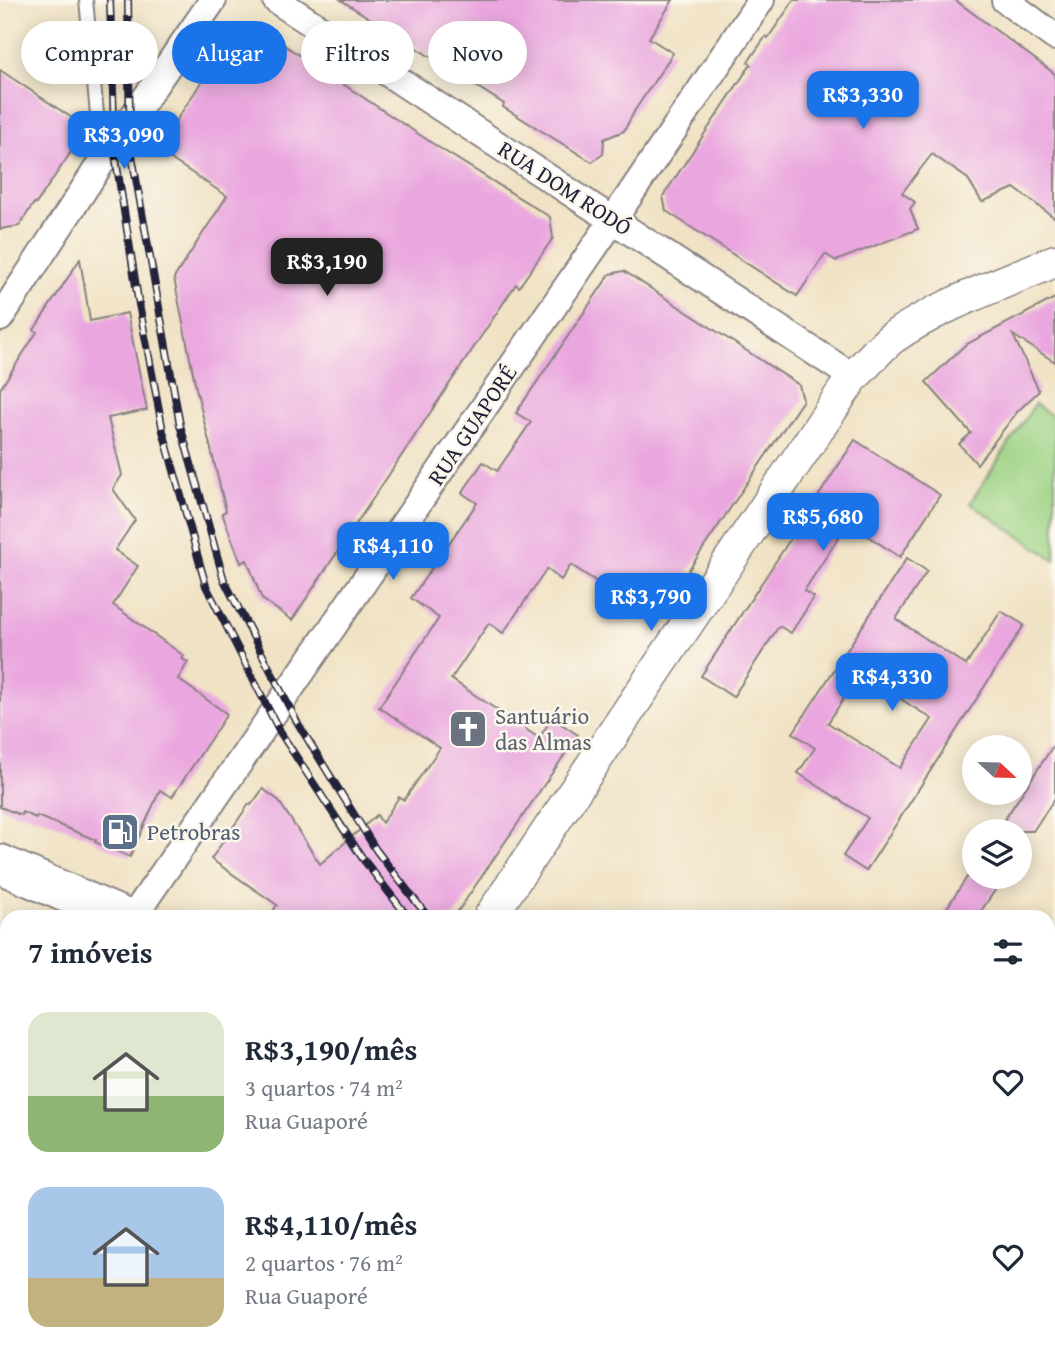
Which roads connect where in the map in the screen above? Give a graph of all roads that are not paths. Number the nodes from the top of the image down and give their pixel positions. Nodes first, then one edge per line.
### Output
1 (86, 0) edge
2 (213, 0) edge
3 (276, 0) edge
4 (761, 0) edge
5 (1005, 0) edge
6 (1055, 37) edge
7 (101, 163) junction
8 (613, 220) junction
9 (1055, 261) edge
10 (0, 318) edge
11 (853, 377) junction
12 (4, 868) edge
13 (105, 910) edge
14 (139, 910) edge
15 (495, 910) edge

1 - 7 lane
2 - 7 street
3 - 8 street, RUA DOM RODÓ
4 - 8 street, RUA GUAPORÉ
5 - 6 street
7 - 10 street
8 - 11 street, RUA DOM RODÓ
8 - 14 street, RUA GUAPORÉ
9 - 11 street
11 - 15 street
12 - 13 main road

